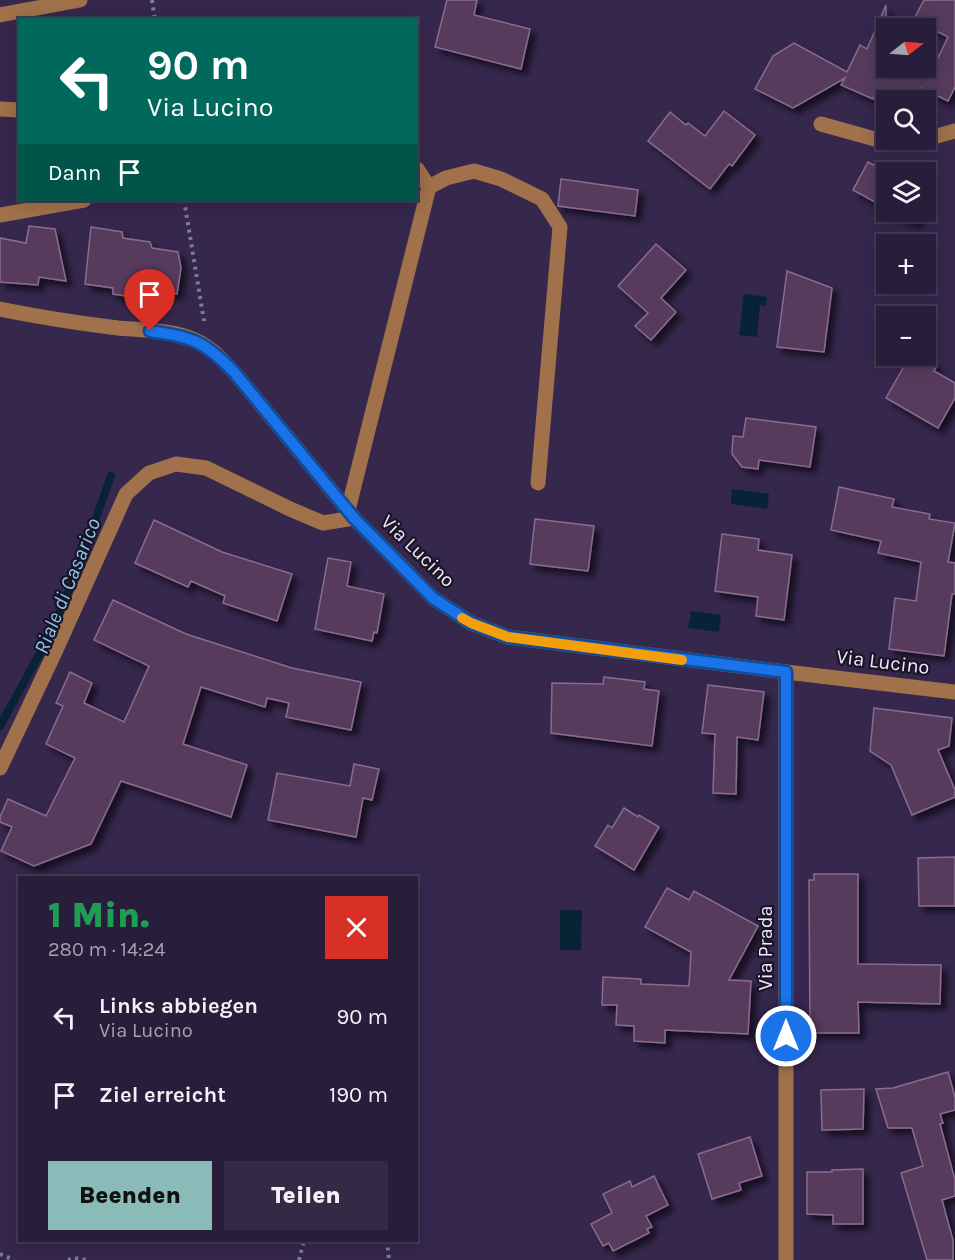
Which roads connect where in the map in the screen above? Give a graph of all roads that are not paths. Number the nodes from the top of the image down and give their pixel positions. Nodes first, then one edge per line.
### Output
1 (80, 0) edge
2 (0, 15) edge
3 (0, 109) edge
4 (18, 110) edge
5 (821, 124) dead end
6 (955, 131) edge
7 (936, 136) edge
8 (876, 139) edge
9 (418, 170) edge
10 (429, 187) junction
11 (78, 201) edge
12 (0, 215) edge
13 (0, 309) edge
14 (538, 483) dead end
15 (351, 514) junction
16 (786, 672) junction
17 (955, 692) edge
18 (0, 768) edge
19 (786, 1260) edge

1 - 2 street
3 - 4 street
5 - 8 street
6 - 7 street
9 - 10 street
10 - 14 street
10 - 15 street
11 - 12 street
13 - 15 street, Via Lucino
15 - 16 street, Via Lucino
15 - 18 street
16 - 17 street, Via Lucino
16 - 19 street, Via Prada

